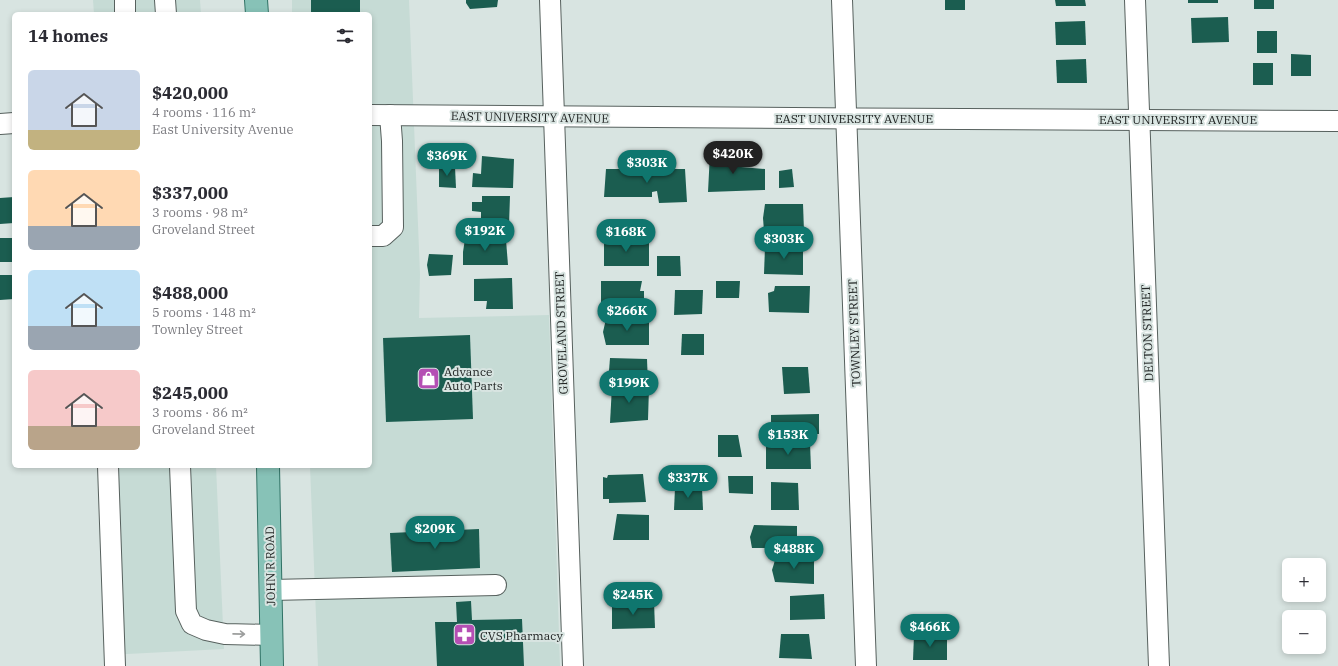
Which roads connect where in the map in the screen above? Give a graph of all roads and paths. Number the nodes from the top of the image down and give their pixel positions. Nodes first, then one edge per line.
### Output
1 (125, 0) edge
2 (165, 0) edge
3 (256, 0) edge
4 (550, 0) edge
5 (842, 0) edge
6 (1135, 0) edge
7 (125, 12) edge
8 (166, 12) edge
9 (256, 12) edge
10 (372, 115) edge
11 (390, 115) junction
12 (554, 117) junction
13 (846, 118) junction
14 (1139, 119) junction
15 (1338, 121) edge
16 (12, 123) edge
17 (0, 124) edge
18 (372, 236) edge
19 (108, 468) edge
20 (180, 468) edge
21 (268, 468) edge
22 (496, 584) dead end
23 (271, 590) junction
24 (272, 635) junction
25 (115, 666) edge
26 (272, 666) edge
27 (573, 666) edge
28 (866, 666) edge
29 (1159, 666) edge

1 - 7 street
2 - 8 street
3 - 9 main road
4 - 12 street, GROVELAND STREET
5 - 13 street, TOWNLEY STREET
6 - 14 street, DELTON STREET
10 - 11 street, EAST UNIVERSITY AVENUE
11 - 12 street, EAST UNIVERSITY AVENUE
11 - 18 street
12 - 13 street, EAST UNIVERSITY AVENUE
12 - 27 street, GROVELAND STREET
13 - 14 street, EAST UNIVERSITY AVENUE
13 - 28 street, TOWNLEY STREET
14 - 15 street, EAST UNIVERSITY AVENUE
14 - 29 street, DELTON STREET
16 - 17 street
19 - 25 street
20 -> 24 street
21 - 23 main road, JOHN R ROAD
22 - 23 street
23 - 24 main road, JOHN R ROAD
24 - 26 main road, JOHN R ROAD

